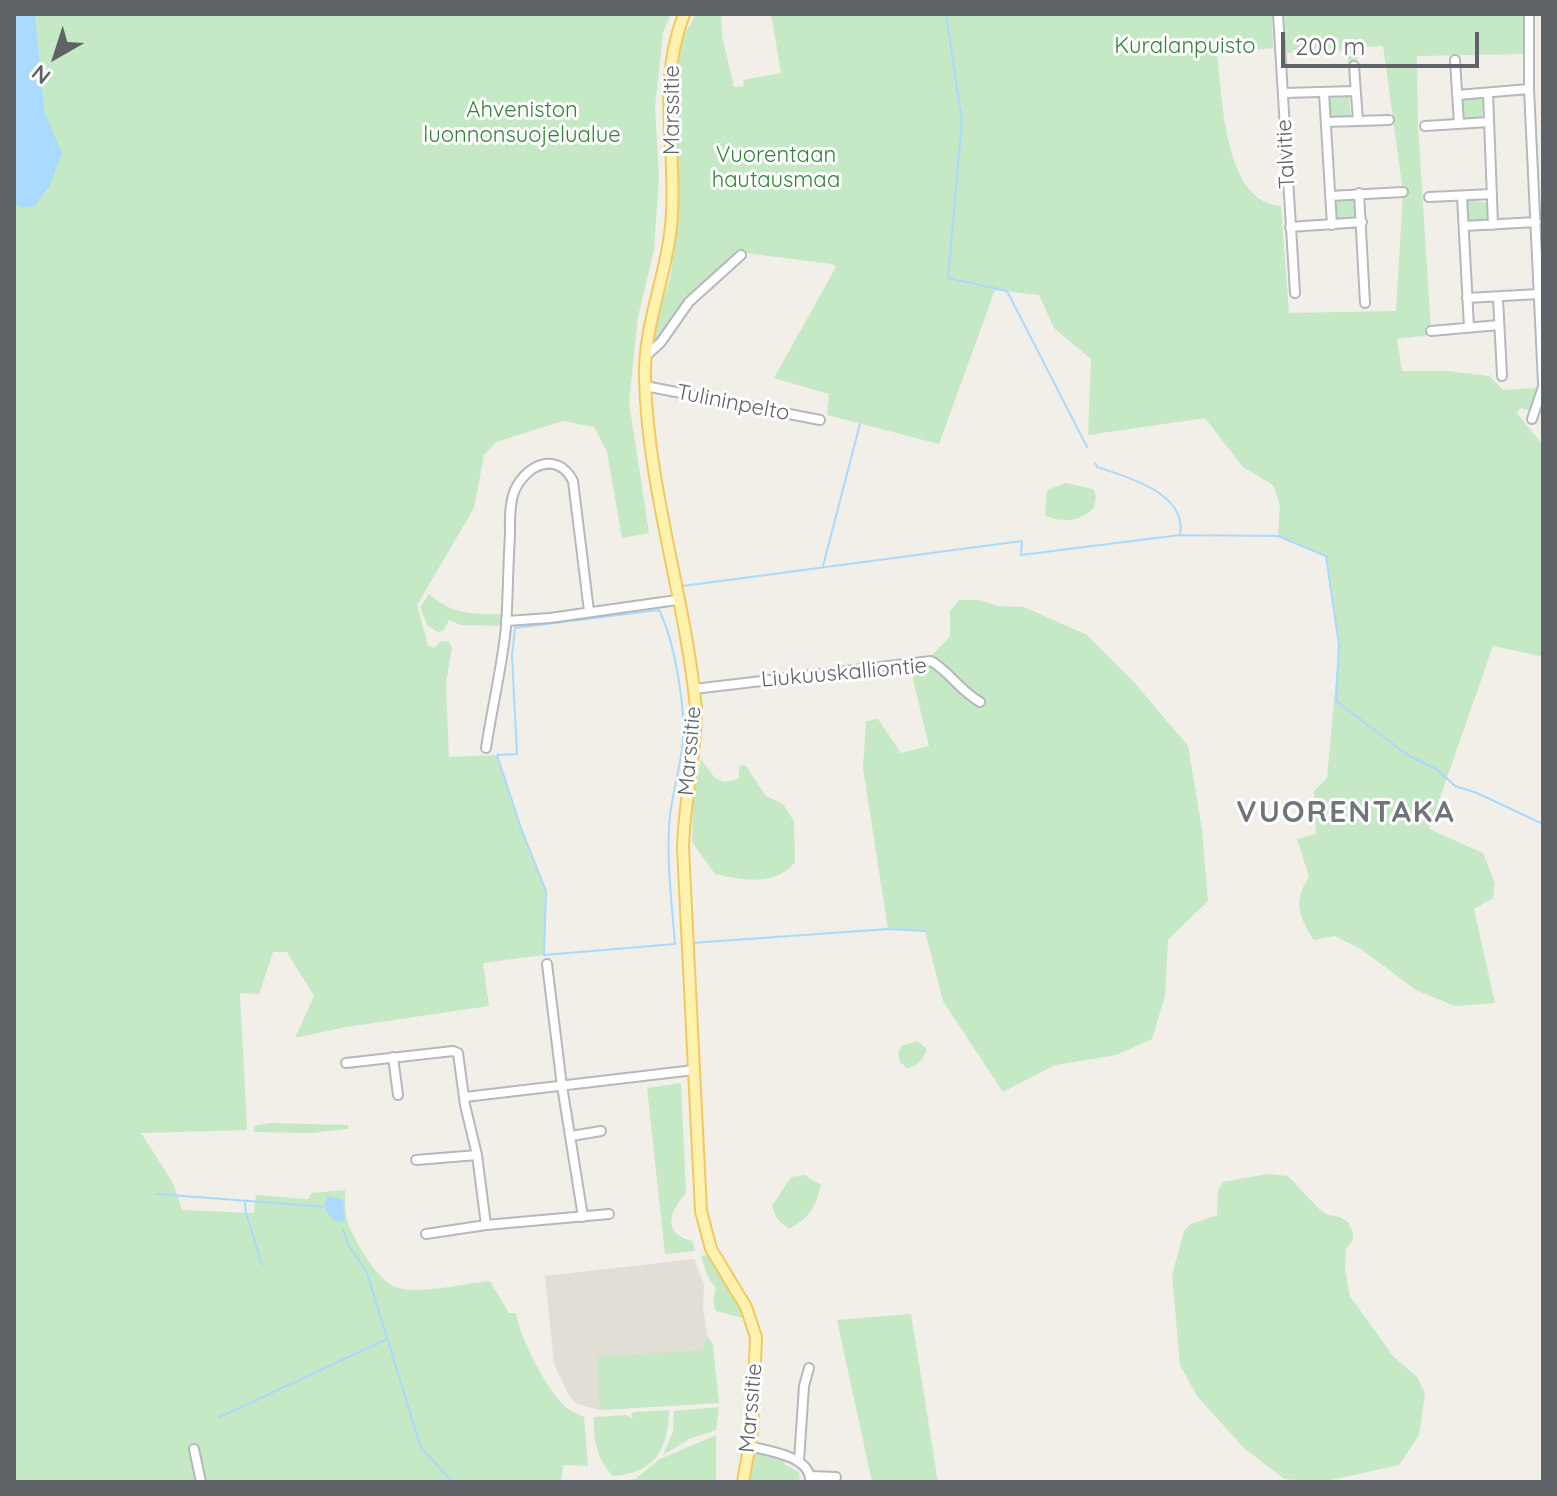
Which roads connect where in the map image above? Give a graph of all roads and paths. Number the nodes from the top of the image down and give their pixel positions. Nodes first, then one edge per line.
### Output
1 (684, 14) edge
2 (1278, 14) edge
3 (1529, 14) edge
4 (1455, 60) dead end
5 (1354, 66) dead end
6 (1529, 89) junction
7 (1355, 91) junction
8 (1283, 93) junction
9 (1324, 93) junction
10 (1488, 93) junction
11 (1457, 95) junction
12 (1389, 120) dead end
13 (1358, 121) junction
14 (1326, 122) junction
15 (1489, 122) junction
16 (1459, 124) junction
17 (1425, 126) dead end
18 (1403, 192) dead end
19 (1359, 193) junction
20 (1492, 194) junction
21 (1330, 196) junction
22 (1462, 196) junction
23 (1429, 197) dead end
24 (1362, 222) junction
25 (1536, 222) junction
26 (1332, 225) junction
27 (1493, 225) junction
28 (1464, 226) junction
29 (1290, 227) junction
30 (741, 255) dead end
31 (1295, 293) dead end
32 (1539, 294) junction
33 (1467, 298) junction
34 (1498, 298) junction
35 (1365, 303) dead end
36 (1499, 325) junction
37 (1469, 327) junction
38 (1431, 331) dead end
39 (647, 355) junction
40 (1502, 376) dead end
41 (1543, 385) edge
42 (645, 386) junction
43 (1532, 419) dead end
44 (820, 420) dead end
45 (677, 600) junction
46 (589, 611) junction
47 (506, 621) junction
48 (694, 689) junction
49 (980, 702) dead end
50 (486, 748) dead end
51 (547, 964) dead end
52 (393, 1057) junction
53 (346, 1063) dead end
54 (694, 1070) junction
55 (562, 1086) junction
56 (398, 1095) dead end
57 (465, 1097) junction
58 (601, 1131) dead end
59 (571, 1136) junction
60 (477, 1155) junction
61 (416, 1160) dead end
62 (609, 1214) dead end
63 (583, 1217) junction
64 (486, 1225) junction
65 (426, 1234) dead end
66 (809, 1368) dead end
67 (750, 1446) junction
68 (194, 1449) dead end
69 (799, 1461) junction
70 (836, 1477) dead end
71 (810, 1479) edge
72 (201, 1482) edge
73 (743, 1482) edge

1 - 39 main road, Marssitie
2 - 8 street, Talvitie
3 - 6 street
4 - 11 street
5 - 7 street
6 - 10 street
6 - 25 street
7 - 9 street
7 - 13 street
8 - 9 street
8 - 29 street, Talvitie
9 - 14 street
10 - 11 street
10 - 15 street
11 - 16 street
12 - 13 street
13 - 14 street
14 - 21 street
15 - 16 street
15 - 20 street
16 - 17 street
18 - 19 street
19 - 21 street
19 - 24 street
20 - 22 street
20 - 27 street
21 - 26 street
22 - 23 street
22 - 28 street
24 - 26 street
24 - 35 street
25 - 27 street
25 - 32 street
26 - 29 street
27 - 28 street
28 - 33 street
29 - 31 street, Talvitie
30 - 39 street
32 - 34 street
32 - 41 street
33 - 34 street
33 - 37 street
34 - 36 street
36 - 37 street
36 - 40 street
37 - 38 street
39 - 42 main road, Marssitie
41 - 43 street
42 - 44 street, Tulininpelto
42 - 45 main road, Marssitie
45 - 46 street
45 - 48 main road, Marssitie
46 - 47 street
46 - 47 street
47 - 50 street
48 - 49 street, Liukuuskalliontie
48 - 54 main road, Marssitie
51 - 55 street
52 - 53 street
52 - 56 street
52 - 57 street
54 - 55 street
54 - 67 main road, Marssitie
55 - 57 street
55 - 59 street
57 - 60 street
58 - 59 street
59 - 63 street
60 - 61 street
60 - 64 street
62 - 63 street
63 - 64 street
64 - 65 street
66 - 69 street
67 - 69 street
67 - 73 main road, Marssitie
68 - 72 street
69 - 71 street
70 - 71 street

